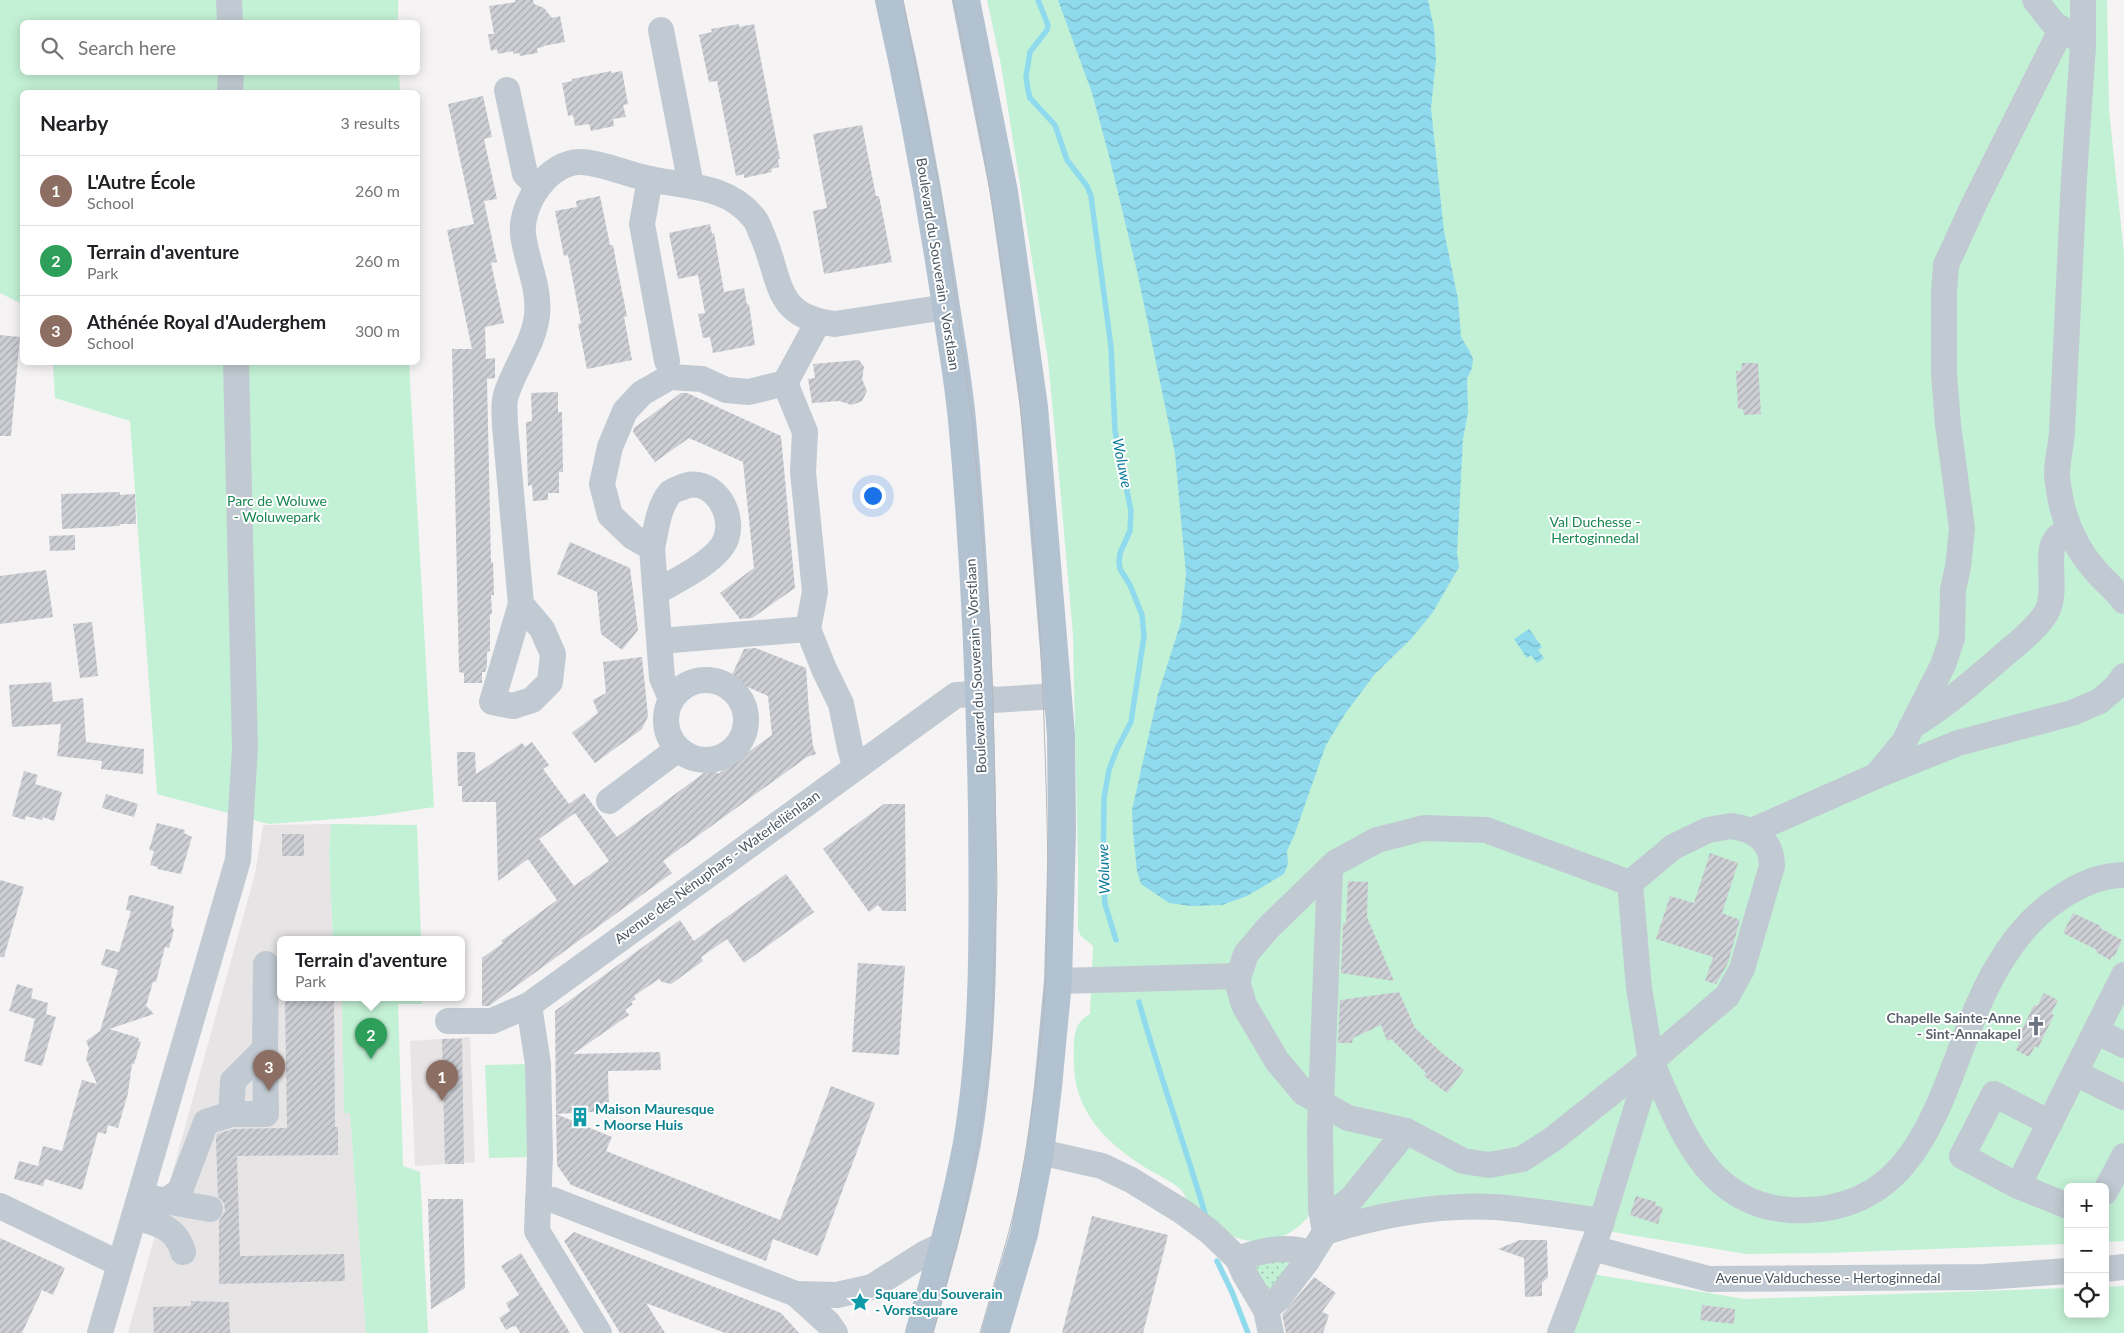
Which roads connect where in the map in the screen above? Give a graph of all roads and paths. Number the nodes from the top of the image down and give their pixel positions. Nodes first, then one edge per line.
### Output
1 (229, 0) edge
2 (888, 0) edge
3 (966, 0) edge
4 (2035, 0) edge
5 (2083, 0) edge
6 (230, 20) edge
7 (661, 30) dead end
8 (2072, 36) junction
9 (230, 75) edge
10 (230, 90) edge
11 (507, 90) dead end
12 (650, 179) junction
13 (691, 185) junction
14 (537, 186) junction
15 (946, 307) junction
16 (818, 322) junction
17 (667, 360) dead end
18 (236, 365) edge
19 (784, 383) junction
20 (2068, 529) junction
21 (652, 548) junction
22 (656, 592) junction
23 (2124, 601) edge
24 (521, 604) dead end
25 (808, 629) junction
26 (660, 642) junction
27 (2124, 676) edge
28 (979, 694) junction
29 (1058, 696) junction
30 (671, 699) junction
31 (1911, 728) junction
32 (678, 749) junction
33 (855, 766) junction
34 (1876, 776) junction
35 (609, 801) dead end
36 (1752, 831) junction
37 (1330, 868) junction
38 (2124, 875) edge
39 (1630, 883) junction
40 (266, 964) dead end
41 (2124, 975) edge
42 (1239, 976) junction
43 (1058, 980) junction
44 (529, 1004) junction
45 (448, 1022) dead end
46 (2096, 1031) junction
47 (2124, 1045) edge
48 (265, 1050) junction
49 (1651, 1061) junction
50 (2075, 1073) junction
51 (2124, 1097) edge
52 (1321, 1103) junction
53 (231, 1114) junction
54 (2050, 1123) junction
55 (1406, 1131) junction
56 (1040, 1152) junction
57 (2124, 1156) edge
58 (2109, 1184) edge
59 (2018, 1186) junction
60 (538, 1200) junction
61 (147, 1204) junction
62 (2064, 1204) edge
63 (0, 1206) edge
64 (1602, 1221) junction
65 (1325, 1232) junction
66 (945, 1244) junction
67 (1592, 1248) junction
68 (1238, 1259) junction
69 (1307, 1261) junction
70 (120, 1264) junction
71 (2124, 1267) edge
72 (2109, 1269) edge
73 (2064, 1272) edge
74 (796, 1294) junction
75 (1269, 1321) edge
76 (100, 1333) edge
77 (599, 1333) edge
78 (836, 1333) edge
79 (919, 1333) edge
80 (994, 1333) edge
81 (1560, 1333) edge

1 - 6 street
2 - 15 main road, Boulevard du Souverain - Vorstlaan
3 - 29 main road
4 - 8 street
5 - 8 street
7 - 13 street
8 - 20 street
8 - 31 street
9 - 10 street
11 - 14 street
12 - 13 street
12 - 14 street
12 - 17 street
13 - 16 street
14 - 24 street
15 - 16 street
15 - 28 main road, Boulevard du Souverain - Vorstlaan
16 - 19 street
18 - 61 street
19 - 21 street
19 - 25 street
20 - 23 street
20 - 31 street
21 - 22 street
21 - 22 street
22 - 26 street
25 - 26 street
25 - 33 street
26 - 30 street
27 - 34 street
28 - 29 street, Avenue des Nénuphars - Waterleliënlaan
28 - 33 street, Avenue des Nénuphars - Waterleliënlaan
28 - 66 main road, Boulevard du Souverain - Vorstlaan
29 - 43 main road
30 - 32 street
30 - 32 street
31 - 34 street
32 - 35 street
33 - 44 street, Avenue des Nénuphars - Waterleliënlaan
34 - 36 street
36 - 39 street
36 - 49 street
37 - 39 street
37 - 42 street
37 - 52 street
38 - 49 street
39 - 49 street
40 - 48 street
41 - 46 street
42 - 43 street
42 - 52 street
43 - 56 main road
44 - 45 street, Avenue des Nénuphars - Waterleliënlaan
44 - 60 street
46 - 47 street
46 - 50 street
48 - 53 street
48 - 53 street
49 - 55 street
49 - 64 street
50 - 51 street
50 - 54 street
52 - 55 street
52 - 65 street
53 - 61 street
54 - 59 street
54 - 59 street
55 - 65 street
56 - 68 street
56 - 80 main road
57 - 58 street
59 - 62 street
60 - 74 street
60 - 77 street
61 - 61 street
61 - 70 street
63 - 70 street
64 - 65 street
64 - 67 street
65 - 69 street
66 - 74 street
66 - 79 main road, Boulevard du Souverain - Vorstlaan
67 - 73 street, Avenue Valduchesse - Hertoginnedal
67 - 81 street
68 - 69 street
68 - 75 street
69 - 75 street
70 - 76 street
71 - 72 street
74 - 78 street

